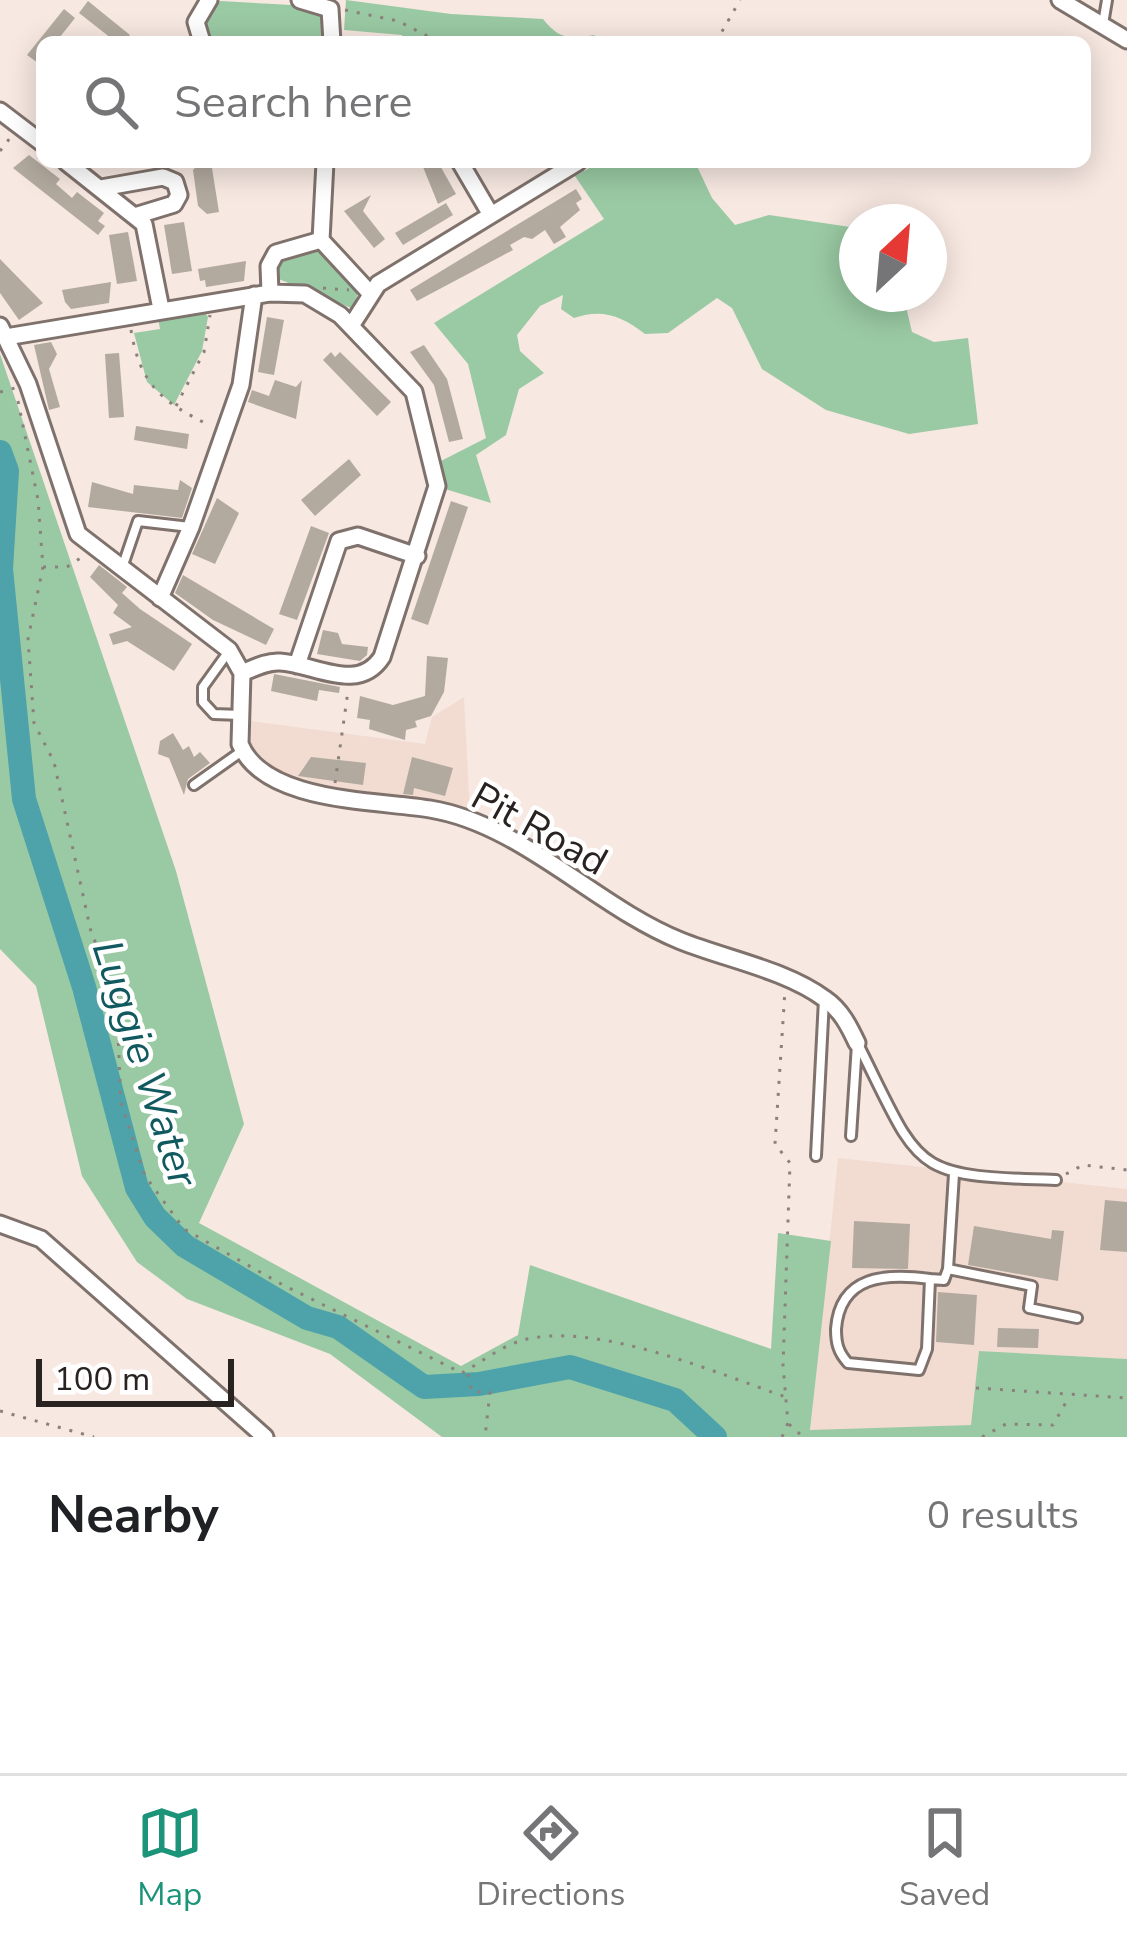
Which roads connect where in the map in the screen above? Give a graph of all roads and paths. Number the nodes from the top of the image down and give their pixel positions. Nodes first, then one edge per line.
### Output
1 (209, 0) edge
2 (300, 0) edge
3 (740, 0) edge
4 (1060, 0) edge
5 (1107, 0) edge
6 (330, 9) junction
7 (1103, 25) junction
8 (200, 36) edge
9 (332, 36) edge
10 (427, 36) edge
11 (719, 36) edge
12 (1127, 40) edge
13 (0, 111) edge
14 (19, 125) junction
15 (36, 136) edge
16 (0, 151) edge
17 (74, 168) edge
18 (325, 168) edge
19 (464, 168) edge
20 (568, 168) edge
21 (100, 188) junction
22 (138, 215) junction
23 (491, 215) junction
24 (321, 240) junction
25 (363, 287) junction
26 (262, 294) junction
27 (305, 294) junction
28 (213, 301) junction
29 (161, 309) junction
30 (128, 314) junction
31 (351, 326) junction
32 (3, 332) edge
33 (15, 388) dead end
34 (175, 409) junction
35 (223, 431) junction
36 (191, 527) junction
37 (417, 556) junction
38 (80, 559) dead end
39 (43, 567) junction
40 (122, 568) junction
41 (160, 598) junction
42 (230, 650) junction
43 (297, 664) junction
44 (242, 673) junction
45 (350, 677) junction
46 (243, 714) junction
47 (242, 751) junction
48 (194, 785) dead end
49 (333, 795) junction
50 (785, 981) junction
51 (824, 998) junction
52 (857, 1042) junction
53 (850, 1136) dead end
54 (816, 1156) dead end
55 (1127, 1170) edge
56 (954, 1174) junction
57 (1056, 1180) joint
58 (0, 1224) edge
59 (948, 1269) junction
60 (930, 1279) junction
61 (1077, 1318) dead end
62 (467, 1371) junction
63 (976, 1388) dead end
64 (1070, 1395) junction
65 (785, 1397) junction
66 (1127, 1398) edge
67 (0, 1411) edge
68 (788, 1423) junction
69 (94, 1437) edge
70 (265, 1437) edge
71 (485, 1437) edge
72 (782, 1437) edge
73 (802, 1437) edge
74 (982, 1437) edge

1 - 8 street
2 - 6 street
3 - 11 path
4 - 7 street
5 - 7 lane
6 - 9 street
6 - 10 path
7 - 12 street
13 - 14 street
14 - 15 street
14 - 16 path
17 - 21 street
18 - 24 street
19 - 23 street
20 - 23 street
21 - 22 street
21 - 22 street
22 - 29 street
23 - 25 street
24 - 25 street
24 - 26 street
25 - 27 path
25 - 31 street
26 - 27 street
26 - 28 street
26 - 35 street
27 - 31 street
28 - 29 street
28 - 34 path
29 - 30 street
30 - 32 street
30 - 34 path
31 - 37 street
32 - 40 street
33 - 39 path
34 - 35 path
35 - 36 street
36 - 40 lane
36 - 41 street
37 - 43 street
37 - 45 street
38 - 39 path
39 - 62 path
40 - 41 street
41 - 42 street
42 - 44 street
42 - 46 lane
43 - 44 street
43 - 45 street
44 - 46 street
45 - 49 path
46 - 47 street
47 - 48 lane
47 - 49 street, Pit Road
49 - 50 street, Pit Road
50 - 51 street, Pit Road
50 - 65 path
51 - 52 street, Pit Road
51 - 54 lane
52 - 53 lane
52 - 56 lane
55 - 57 path
56 - 57 lane
56 - 59 lane
58 - 70 street
59 - 60 lane
59 - 61 lane
60 - 60 lane
62 - 65 path
62 - 71 path
63 - 64 path
64 - 66 path
64 - 74 path
65 - 68 path
67 - 69 path
68 - 72 path
68 - 73 path

